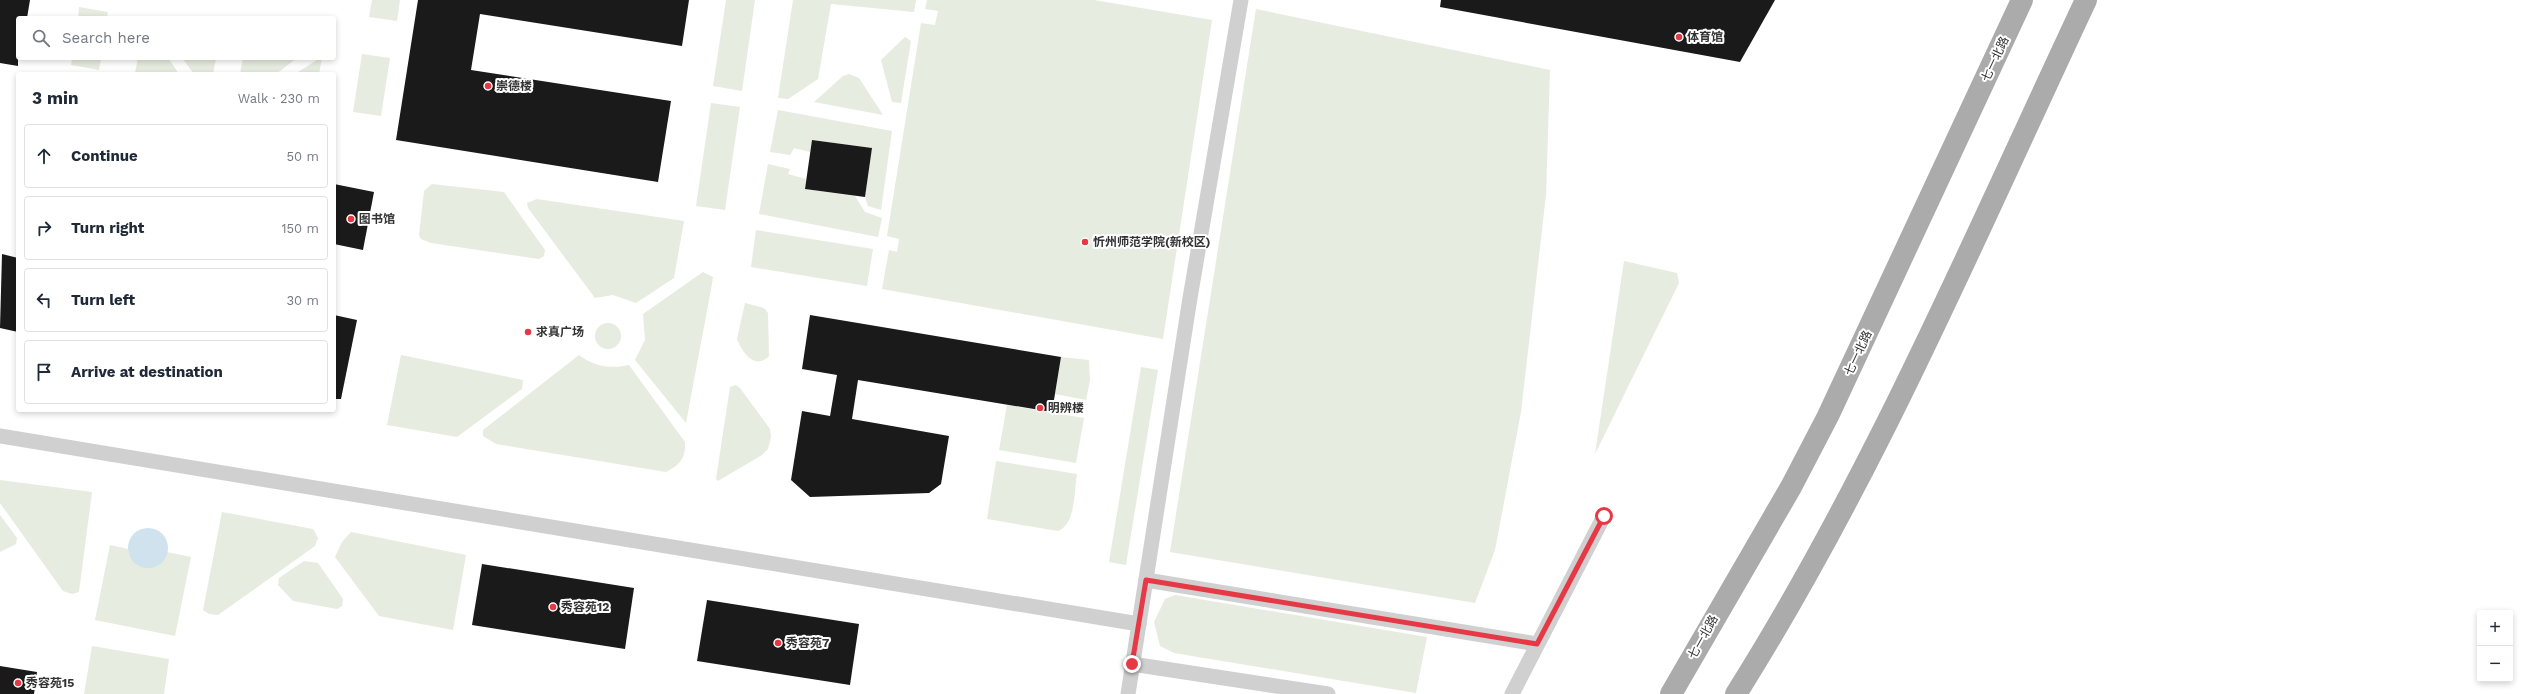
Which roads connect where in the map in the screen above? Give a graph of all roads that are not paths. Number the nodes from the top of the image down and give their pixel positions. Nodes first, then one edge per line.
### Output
1 (1241, 0) edge
2 (2022, 0) edge
3 (2086, 0) edge
4 (0, 436) edge
5 (1604, 516) dead end
6 (1146, 580) junction
7 (1139, 624) junction
8 (1537, 644) junction
9 (1132, 664) junction
10 (1128, 694) edge
11 (1328, 694) edge
12 (1512, 694) edge
13 (1671, 694) edge
14 (1736, 694) edge

1 - 6 street
2 - 13 main road, 七一北路
3 - 14 main road
4 - 7 street
5 - 8 street
6 - 7 street
6 - 8 street
7 - 9 street
8 - 12 street
9 - 10 street
9 - 11 street

